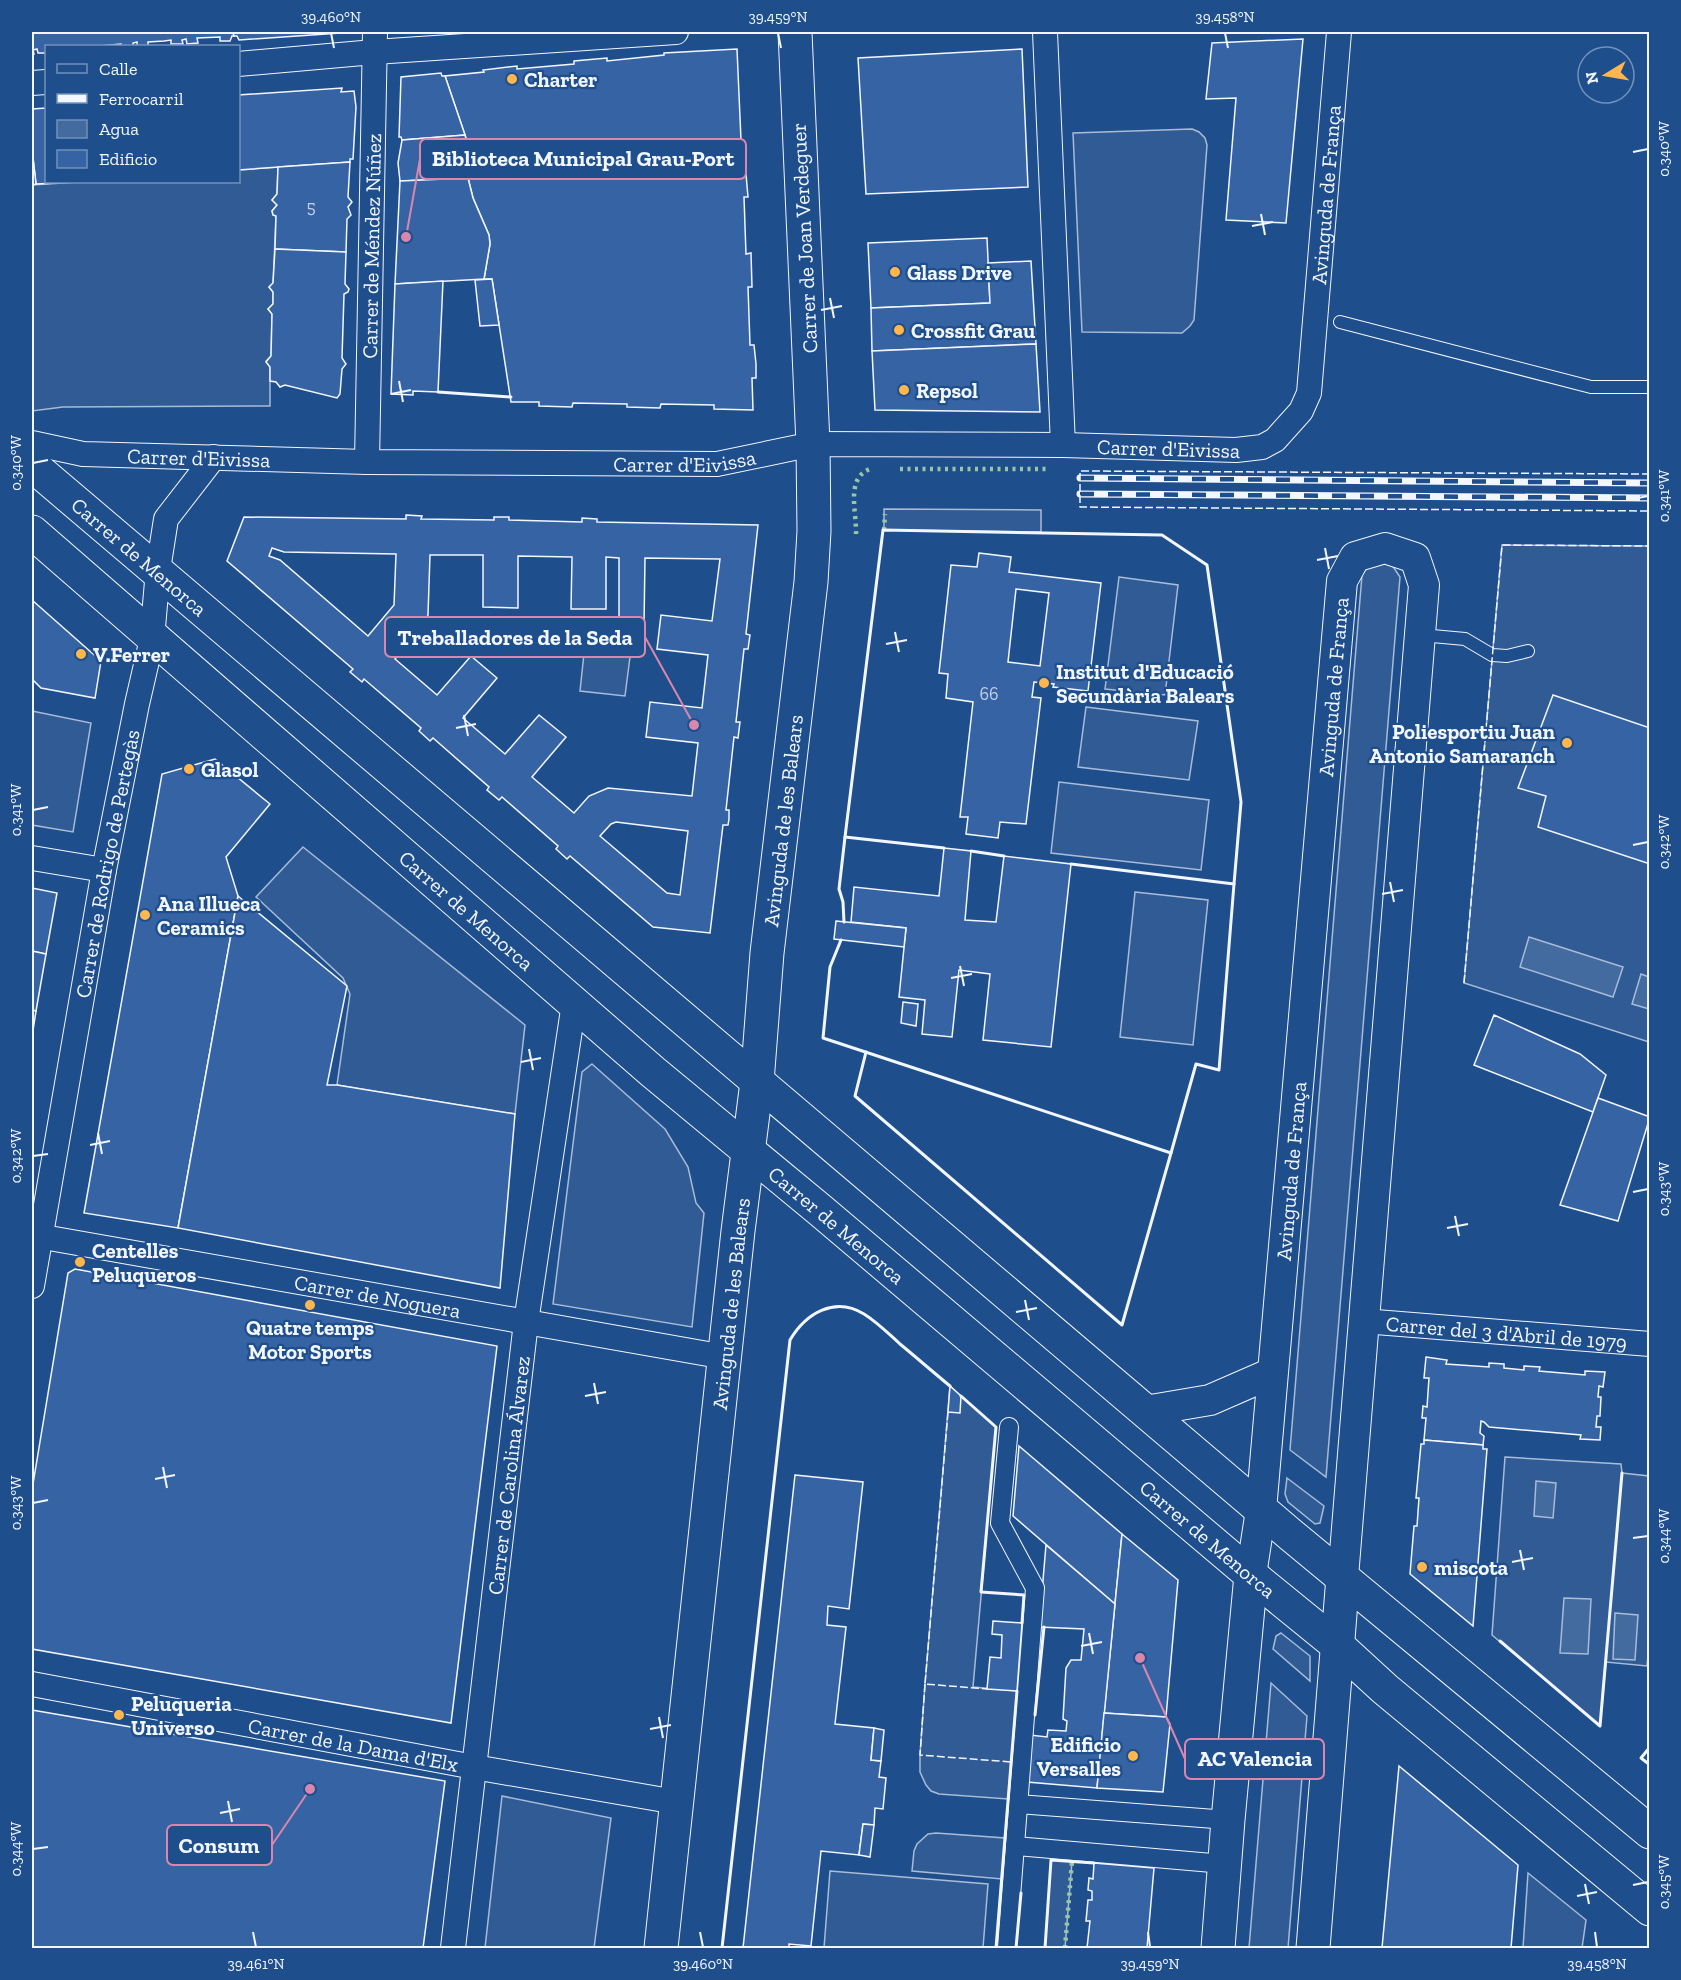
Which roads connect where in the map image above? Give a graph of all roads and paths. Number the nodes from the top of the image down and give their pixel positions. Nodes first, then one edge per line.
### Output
1 (676, 32) edge
2 (795, 32) edge
3 (1045, 32) edge
4 (1340, 32) edge
5 (375, 42) edge
6 (240, 64) edge
7 (1340, 322) dead end
8 (1650, 387) edge
9 (1309, 393) joint
10 (32, 443) edge
11 (813, 444) junction
12 (1063, 445) junction
13 (214, 457) junction
14 (367, 462) junction
15 (32, 465) edge
16 (32, 532) edge
17 (158, 570) junction
18 (1421, 635) junction
19 (152, 639) junction
20 (1528, 651) dead end
21 (32, 858) edge
22 (104, 870) junction
23 (574, 1003) junction
24 (758, 1082) junction
25 (748, 1149) junction
26 (36, 1235) edge
27 (32, 1286) edge
28 (1363, 1321) junction
29 (526, 1322) junction
30 (1650, 1344) edge
31 (725, 1357) junction
32 (1272, 1373) junction
33 (1145, 1411) junction
34 (1009, 1427) dead end
35 (1261, 1510) junction
36 (1251, 1575) junction
37 (1343, 1577) junction
38 (1337, 1645) junction
39 (32, 1684) edge
40 (474, 1767) junction
41 (676, 1802) junction
42 (1018, 1804) junction
43 (1228, 1820) junction
44 (1650, 1832) edge
45 (1015, 1846) junction
46 (1224, 1864) junction
47 (1650, 1909) edge
48 (453, 1948) edge
49 (661, 1948) edge
50 (1007, 1948) edge
51 (1218, 1948) edge
52 (1312, 1948) edge

1 - 5 street
2 - 11 main road, Carrer de Joan Verdeguer
3 - 12 street
4 - 9 street, Avinguda de França
5 - 6 street
5 - 14 street, Carrer de Méndez Núñez
7 - 8 lane
9 - 12 street, Carrer d'Eivissa
10 - 13 street, Carrer d'Eivissa
11 - 12 street, Carrer d'Eivissa
11 - 14 street, Carrer d'Eivissa
11 - 24 main road, Avinguda de les Balears
13 - 14 street, Carrer d'Eivissa
13 - 17 street, Carrer de Rodrigo de Pertegàs
15 - 17 main road, Carrer de Menorca
16 - 19 main road, Carrer de Menorca
17 - 19 street, Carrer de Rodrigo de Pertegàs
17 - 24 main road, Carrer de Menorca
18 - 20 lane
18 - 28 street, Avinguda de França
18 - 32 street, Avinguda de França
19 - 22 street, Carrer de Rodrigo de Pertegàs
19 - 23 main road, Carrer de Menorca
21 - 22 street
22 - 26 street, Carrer de Rodrigo de Pertegàs
23 - 25 main road, Carrer de Menorca
23 - 29 street, Carrer de Carolina Álvarez
24 - 25 main road, Avinguda de les Balears
24 - 33 main road, Carrer de Menorca
25 - 31 main road, Avinguda de les Balears
25 - 36 main road, Carrer de Menorca
26 - 27 street, Carrer de Rodrigo de Pertegàs
26 - 29 street, Carrer de Noguera
28 - 30 street, Carrer del 3 d'Abril de 1979
28 - 37 street, Avinguda de França
29 - 31 street, Carrer de Noguera
29 - 40 street, Carrer de Carolina Álvarez
31 - 41 main road, Avinguda de les Balears
32 - 33 street
32 - 35 street, Avinguda de França
33 - 35 main road, Carrer de Menorca
34 - 42 street
35 - 36 street, Avinguda de França
35 - 37 main road, Carrer de Menorca
36 - 38 main road, Carrer de Menorca
36 - 43 main road, Avinguda de França
37 - 38 main road, Avinguda de França
37 - 44 main road, Carrer de Menorca
38 - 47 main road, Carrer de Menorca
38 - 52 main road, Avinguda de França
39 - 40 street, Carrer de la Dama d'Elx
40 - 41 street, Carrer de la Dama d'Elx
40 - 48 street, Carrer de Carolina Álvarez
41 - 49 main road, Avinguda de les Balears
42 - 43 street
42 - 45 street
43 - 46 main road, Avinguda de França
45 - 46 street
45 - 50 street
46 - 51 main road, Avinguda de França

